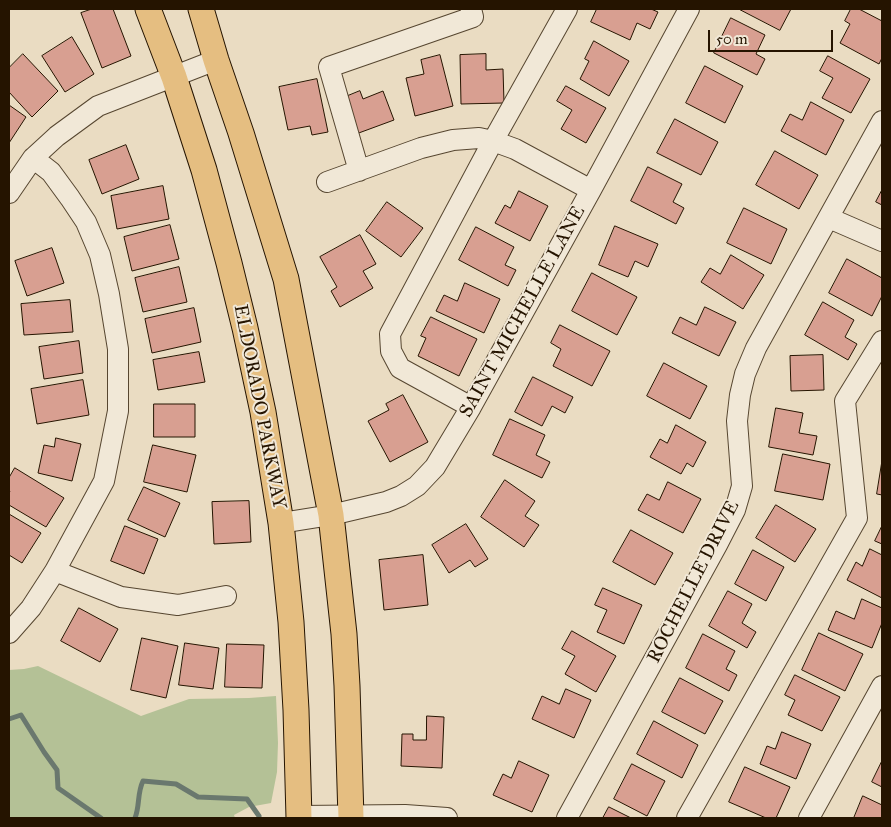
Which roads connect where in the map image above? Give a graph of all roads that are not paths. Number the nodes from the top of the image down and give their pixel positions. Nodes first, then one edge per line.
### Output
1 (148, 9) edge
2 (201, 9) edge
3 (471, 9) edge
4 (567, 9) edge
5 (689, 9) edge
6 (216, 60) junction
7 (174, 77) junction
8 (882, 121) edge
9 (493, 141) junction
10 (33, 158) junction
11 (359, 170) junction
12 (327, 182) dead end
13 (591, 190) junction
14 (9, 193) edge
15 (828, 218) junction
16 (882, 241) edge
17 (882, 341) edge
18 (471, 407) junction
19 (331, 515) junction
20 (281, 523) junction
21 (55, 571) junction
22 (226, 596) dead end
23 (9, 633) edge
24 (882, 686) edge
25 (299, 817) edge
26 (351, 817) edge
27 (447, 818) edge
28 (567, 818) edge
29 (687, 818) edge
30 (808, 818) edge

1 - 7 main road, ELDORADO PARKWAY
2 - 6 main road
3 - 11 street
4 - 9 street
5 - 13 street, SAINT MICHELLE LANE
6 - 7 street
6 - 19 main road
7 - 10 street
7 - 20 main road, ELDORADO PARKWAY
8 - 15 street, ROCHELLE DRIVE
9 - 11 street
9 - 13 street
9 - 18 street
10 - 14 street
10 - 21 street
11 - 12 street
13 - 18 street, SAINT MICHELLE LANE
15 - 16 street
15 - 28 street, ROCHELLE DRIVE
17 - 29 street
18 - 19 street, SAINT MICHELLE LANE
19 - 20 street, SAINT MICHELLE LANE
19 - 26 main road
20 - 25 main road, ELDORADO PARKWAY
21 - 22 street
21 - 23 street
24 - 30 street
25 - 26 street
26 - 27 street

